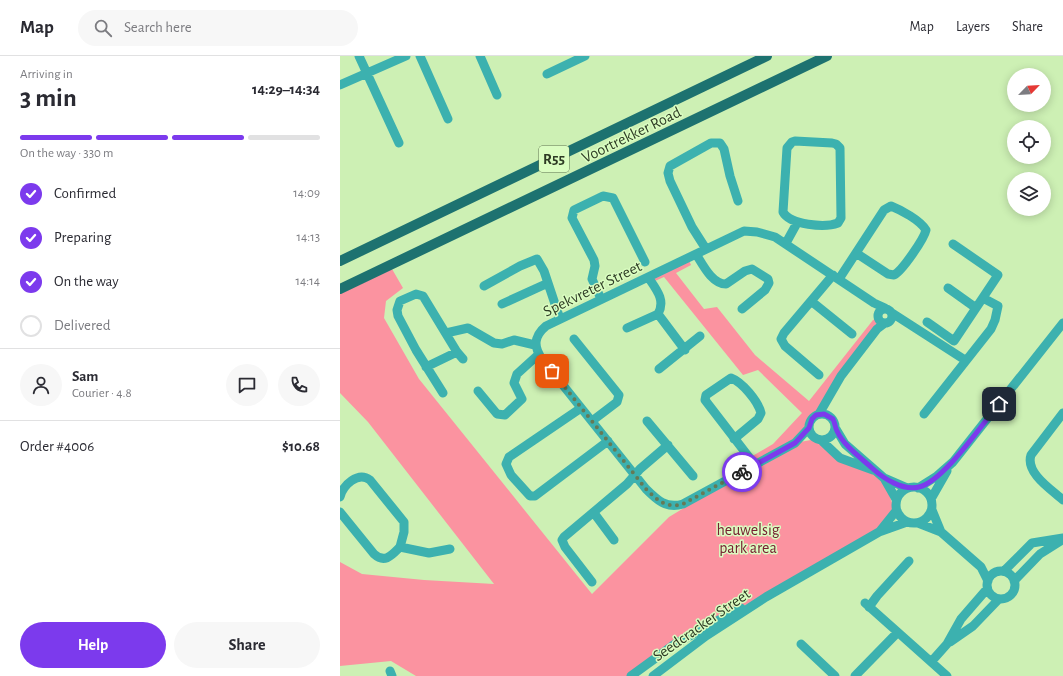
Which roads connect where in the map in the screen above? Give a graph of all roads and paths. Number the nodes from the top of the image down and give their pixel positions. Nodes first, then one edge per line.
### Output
1 (359, 56) edge
2 (406, 56) edge
3 (420, 56) edge
4 (480, 56) edge
5 (584, 56) edge
6 (767, 56) edge
7 (827, 56) edge
8 (367, 73) junction
9 (547, 74) dead end
10 (340, 86) edge
11 (497, 95) dead end
12 (448, 119) dead end
13 (399, 143) dead end
14 (738, 202) dead end
15 (797, 223) junction
16 (786, 243) junction
17 (953, 244) dead end
18 (706, 249) junction
19 (856, 253) junction
20 (696, 254) junction
21 (340, 261) edge
22 (646, 262) dead end
23 (648, 277) junction
24 (836, 277) junction
25 (548, 283) junction
26 (484, 286) dead end
27 (948, 288) dead end
28 (340, 290) edge
29 (983, 298) junction
30 (601, 299) junction
31 (810, 302) junction
32 (502, 304) dead end
33 (976, 308) junction
34 (742, 309) dead end
35 (658, 314) junction
36 (884, 318) junction
37 (560, 319) junction
38 (927, 322) dead end
39 (1063, 323) edge
40 (627, 328) dead end
41 (446, 333) junction
42 (852, 334) dead end
43 (700, 336) dead end
44 (574, 338) dead end
45 (537, 350) junction
46 (684, 350) junction
47 (965, 360) junction
48 (426, 366) junction
49 (658, 369) dead end
50 (818, 375) dead end
51 (478, 391) dead end
52 (444, 393) dead end
53 (832, 394) junction
54 (581, 408) junction
55 (1063, 413) edge
56 (819, 414) junction
57 (924, 414) dead end
58 (833, 419) junction
59 (592, 421) junction
60 (647, 421) dead end
61 (809, 428) junction
62 (836, 429) junction
63 (734, 439) junction
64 (820, 440) junction
65 (608, 441) junction
66 (795, 443) junction
67 (845, 444) junction
68 (668, 445) junction
69 (953, 462) junction
70 (755, 465) junction
71 (874, 470) junction
72 (635, 474) junction
73 (692, 476) dead end
74 (884, 478) junction
75 (908, 488) junction
76 (918, 488) junction
77 (340, 497) edge
78 (896, 499) junction
79 (931, 499) junction
80 (1063, 500) edge
81 (932, 510) junction
82 (896, 511) junction
83 (340, 512) edge
84 (594, 513) junction
85 (907, 522) junction
86 (918, 523) junction
87 (879, 532) junction
88 (941, 532) junction
89 (1063, 539) edge
90 (614, 540) dead end
91 (400, 547) junction
92 (450, 549) dead end
93 (1022, 554) junction
94 (909, 561) dead end
95 (1032, 563) junction
96 (981, 568) junction
97 (1001, 571) junction
98 (1014, 581) junction
99 (592, 582) dead end
100 (988, 585) junction
101 (766, 598) junction
102 (999, 599) junction
103 (972, 607) junction
104 (982, 616) junction
105 (897, 633) junction
106 (801, 644) dead end
107 (947, 644) junction
108 (931, 662) junction
109 (631, 676) edge
110 (653, 676) edge
111 (835, 676) edge
112 (855, 676) edge
113 (947, 676) edge

1 - 8 street
2 - 8 street
3 - 12 street
4 - 11 street
5 - 9 street
6 - 21 main road, Voortrekker Road / R55
7 - 28 main road, Voortrekker Road / R55
8 - 10 street
8 - 13 street
14 - 18 street
15 - 15 street
15 - 16 street
16 - 18 street, Spekvreter Street
16 - 24 street, Spekvreter Street
17 - 29 street
18 - 20 street, Spekvreter Street
19 - 19 street
19 - 24 street
20 - 23 street, Spekvreter Street
20 - 34 street
22 - 30 street
23 - 30 street, Spekvreter Street
23 - 35 street
24 - 31 street
24 - 36 street, Spekvreter Street
25 - 26 street
25 - 32 street
25 - 37 street
27 - 33 street
29 - 33 street
29 - 47 street
30 - 37 street, Spekvreter Street
31 - 42 street
31 - 50 street
33 - 38 street
35 - 40 street
35 - 46 street
36 - 47 street, Spekvreter Street
36 - 53 street
37 - 45 street, Spekvreter Street
39 - 69 street
41 - 45 street
41 - 48 street
41 - 48 street
43 - 46 street
44 - 59 street
45 - 51 street
45 - 54 street
46 - 49 street
47 - 57 street
48 - 52 street
53 - 56 street
53 - 58 street
54 - 59 street
54 - 65 street
55 - 80 street
56 - 58 street
56 - 61 street
58 - 62 street
59 - 65 street
60 - 68 street
61 - 64 street
61 - 66 street
62 - 64 street
62 - 67 street
63 - 63 street
63 - 70 street
64 - 66 street
64 - 67 street
64 - 71 street
65 - 72 street
66 - 70 street
67 - 71 street
68 - 72 street
68 - 73 street
69 - 76 street
69 - 79 street
70 - 72 street
71 - 74 street
72 - 84 street
74 - 75 street
74 - 78 street
75 - 76 street
75 - 78 street
76 - 79 street
77 - 91 street
78 - 82 street
79 - 81 street
81 - 86 street
81 - 88 street
82 - 85 street
82 - 87 street, Seedcracker Street
83 - 91 street
84 - 90 street
84 - 99 street
85 - 86 street
85 - 87 street, Seedcracker Street
86 - 88 street
87 - 101 street, Seedcracker Street
88 - 96 street
89 - 93 street
89 - 95 street
91 - 92 street
93 - 95 street
93 - 97 street
94 - 105 street
95 - 98 street
96 - 97 street
96 - 100 street
97 - 98 street
97 - 100 street
98 - 102 street
100 - 102 street
100 - 103 street
101 - 109 street, Seedcracker Street
101 - 110 street, Seedcracker Street
102 - 104 street
103 - 104 street
103 - 107 street
104 - 107 street
105 - 108 street
105 - 112 street
106 - 111 street
107 - 108 street
108 - 113 street

